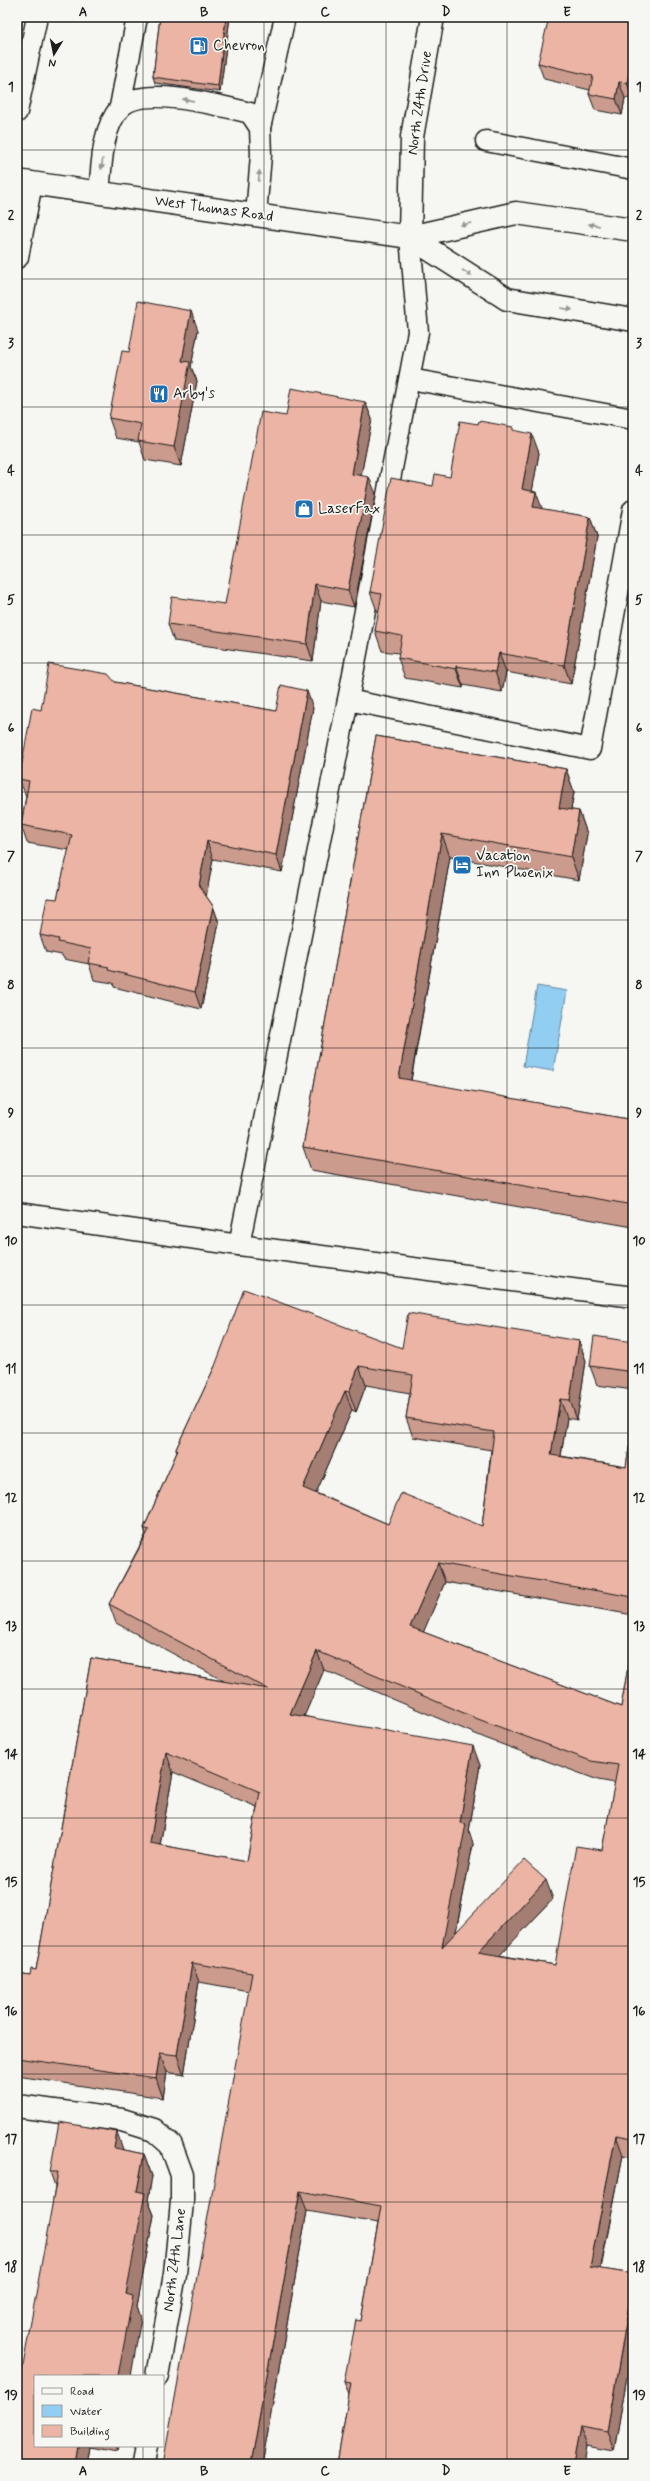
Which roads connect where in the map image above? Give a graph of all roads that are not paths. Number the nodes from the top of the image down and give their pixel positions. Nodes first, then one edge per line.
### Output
1 (37, 17) edge
2 (137, 17) edge
3 (285, 17) edge
4 (433, 17) edge
5 (120, 107) junction
6 (17, 112) edge
7 (260, 128) junction
8 (486, 141) dead end
9 (633, 169) edge
10 (24, 182) edge
11 (99, 193) junction
12 (256, 215) junction
13 (633, 230) edge
14 (410, 237) junction
15 (17, 257) edge
16 (633, 320) edge
17 (410, 379) junction
18 (633, 419) edge
19 (633, 510) edge
20 (348, 700) junction
21 (17, 1213) edge
22 (239, 1245) junction
23 (633, 1296) edge
24 (17, 2106) edge
25 (158, 2375) edge
26 (146, 2447) edge
27 (142, 2464) edge

1 - 6 lane
2 - 5 lane
3 - 7 lane
4 - 14 main road, North 24th Drive
7 -> 5 lane
5 -> 11 lane
12 -> 7 lane
8 - 9 lane
10 - 11 main road, West Thomas Road
10 - 15 main road
11 - 12 main road, West Thomas Road
12 - 14 main road, West Thomas Road
13 -> 14 main road, West Thomas Road
14 -> 16 main road, West Thomas Road
14 - 17 lane
17 - 18 lane
17 - 20 lane
19 - 20 lane
20 - 22 lane
21 - 22 lane
22 - 23 lane
24 - 25 main road, North 24th Lane
26 - 27 main road

